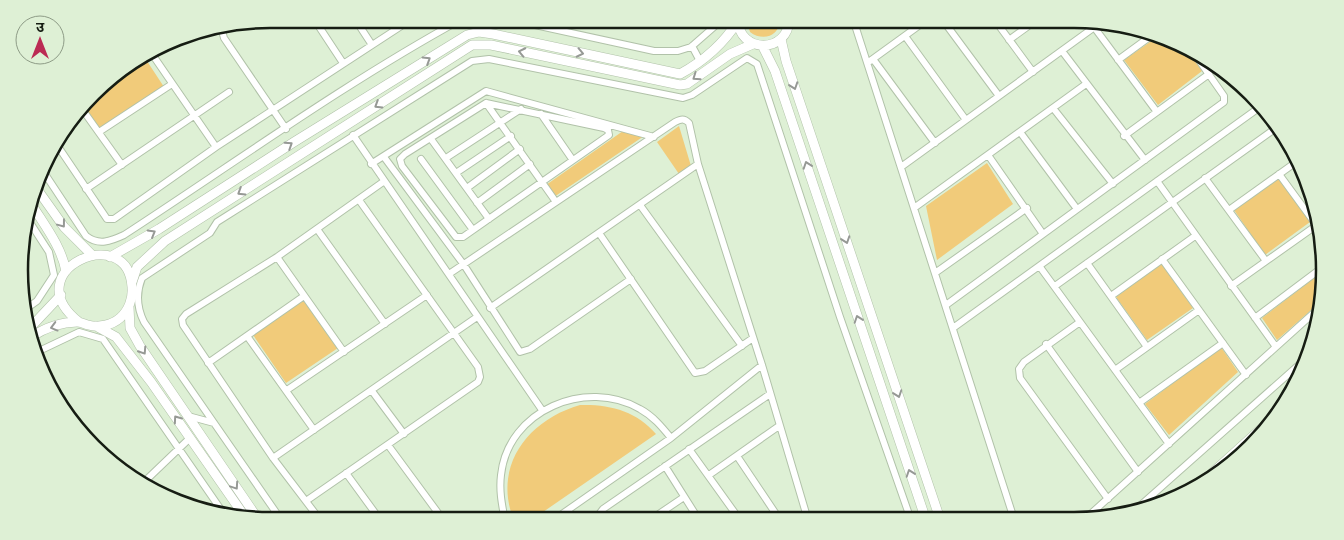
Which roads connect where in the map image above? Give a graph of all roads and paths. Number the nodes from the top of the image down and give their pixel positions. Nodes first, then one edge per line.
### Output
1 (320, 28) edge
2 (361, 28) edge
3 (398, 28) edge
4 (447, 28) edge
5 (548, 28) edge
6 (713, 28) edge
7 (733, 28) edge
8 (740, 28) edge
9 (788, 28) edge
10 (858, 28) edge
11 (915, 28) edge
12 (949, 28) edge
13 (1000, 28) edge
14 (1026, 28) edge
15 (1093, 28) edge
16 (1100, 29) edge
17 (222, 32) edge
18 (904, 36) junction
19 (1148, 39) edge
20 (781, 40) junction
21 (1009, 40) junction
22 (754, 44) junction
23 (372, 45) junction
24 (692, 46) junction
25 (763, 46) junction
26 (1062, 51) junction
27 (154, 57) edge
28 (1118, 60) junction
29 (700, 61) junction
30 (870, 61) junction
31 (343, 63) junction
32 (1202, 64) edge
33 (711, 67) junction
34 (1033, 72) junction
35 (1209, 74) junction
36 (718, 76) junction
37 (172, 84) junction
38 (1086, 84) junction
39 (230, 92) dead end
40 (999, 96) junction
41 (486, 103) junction
42 (1053, 108) junction
43 (272, 110) junction
44 (521, 110) junction
45 (1256, 110) edge
46 (1157, 112) junction
47 (85, 113) edge
48 (541, 114) junction
49 (193, 116) junction
50 (966, 120) junction
51 (500, 121) junction
52 (286, 129) junction
53 (1273, 130) edge
54 (98, 132) junction
55 (1020, 132) junction
56 (353, 135) junction
57 (511, 136) junction
58 (1124, 136) junction
59 (654, 137) junction
60 (431, 139) junction
61 (934, 143) junction
62 (216, 147) junction
63 (60, 149) edge
64 (520, 149) junction
65 (988, 155) junction
66 (384, 157) junction
67 (446, 158) junction
68 (421, 159) dead end
69 (572, 160) junction
70 (1144, 160) junction
71 (122, 164) junction
72 (371, 164) junction
73 (530, 164) junction
74 (698, 164) junction
75 (1292, 165) edge
76 (901, 167) junction
77 (456, 173) junction
78 (1280, 174) junction
79 (46, 176) edge
80 (1205, 178) junction
81 (543, 181) junction
82 (1157, 181) junction
83 (383, 182) junction
84 (1113, 184) junction
85 (467, 188) junction
86 (86, 189) junction
87 (40, 193) edge
88 (359, 200) junction
89 (477, 202) junction
90 (556, 202) junction
91 (1171, 203) junction
92 (640, 205) junction
93 (914, 208) junction
94 (1027, 208) junction
95 (1077, 209) junction
96 (35, 210) edge
97 (1229, 210) junction
98 (1310, 216) edge
99 (489, 219) junction
100 (32, 224) edge
101 (1313, 228) edge
102 (317, 229) junction
103 (473, 230) junction
104 (598, 233) junction
105 (1043, 234) junction
106 (1195, 236) junction
107 (92, 254) junction
108 (110, 257) junction
109 (277, 257) junction
110 (1162, 259) junction
111 (1266, 261) junction
112 (1087, 263) junction
113 (464, 265) junction
114 (1040, 267) junction
115 (66, 271) junction
116 (1316, 272) edge
117 (935, 273) junction
118 (449, 274) junction
119 (631, 279) junction
120 (132, 282) junction
121 (1055, 286) junction
122 (1231, 286) junction
123 (61, 295) junction
124 (427, 295) junction
125 (304, 296) junction
126 (1111, 296) junction
127 (946, 305) junction
128 (30, 306) edge
129 (129, 306) junction
130 (490, 308) junction
131 (1199, 310) junction
132 (1312, 314) edge
133 (477, 318) junction
134 (1255, 318) junction
135 (79, 322) junction
136 (1080, 322) junction
137 (34, 324) edge
138 (384, 324) junction
139 (96, 326) junction
140 (953, 328) junction
141 (36, 334) edge
142 (455, 334) junction
143 (247, 336) junction
144 (753, 338) junction
145 (1223, 343) junction
146 (1046, 344) junction
147 (742, 346) junction
148 (1147, 347) junction
149 (1276, 348) junction
150 (41, 350) edge
151 (344, 352) junction
152 (208, 363) junction
153 (762, 365) junction
154 (1296, 368) edge
155 (1115, 370) junction
156 (1246, 375) junction
157 (287, 390) junction
158 (372, 391) junction
159 (770, 394) junction
160 (1139, 403) junction
161 (542, 410) junction
162 (188, 416) junction
163 (214, 423) junction
164 (779, 426) junction
165 (314, 430) junction
166 (404, 434) junction
167 (190, 438) junction
168 (671, 438) junction
169 (1169, 444) junction
170 (388, 445) junction
171 (689, 448) junction
172 (178, 449) junction
173 (737, 456) junction
174 (273, 458) junction
175 (665, 466) junction
176 (1138, 472) junction
177 (346, 473) junction
178 (708, 475) junction
179 (147, 479) edge
180 (684, 497) junction
181 (1108, 498) junction
182 (306, 501) junction
183 (1144, 502) edge
184 (219, 507) edge
185 (240, 510) edge
186 (568, 510) joint
187 (253, 512) edge
188 (276, 512) edge
189 (314, 512) edge
190 (374, 512) edge
191 (437, 512) edge
192 (503, 512) edge
193 (565, 512) edge
194 (601, 512) edge
195 (662, 512) edge
196 (694, 512) edge
197 (733, 512) edge
198 (775, 512) edge
199 (804, 512) edge
200 (908, 512) edge
201 (923, 512) edge
202 (937, 512) edge
203 (1012, 512) edge
204 (1094, 512) edge

1 - 31 street
2 - 23 street
3 - 23 street
4 - 52 street
5 - 24 street
6 - 24 street
7 - 29 street
8 - 22 street
9 - 20 street
10 - 30 street
11 - 18 street
12 - 40 street
13 - 21 street
14 - 21 street
15 - 26 street
16 - 28 street
17 - 43 street
18 - 30 street
18 - 50 street
19 - 28 street
20 - 25 street
20 -> 202 street
21 - 34 street
22 - 25 street
22 - 33 street
23 - 31 street
24 - 29 street
201 -> 25 street
26 - 34 street
26 - 38 street
27 - 37 street
28 - 46 street
108 -> 29 street
30 - 61 street
30 - 76 street
31 - 43 street
32 - 35 street
33 - 36 street
33 -> 120 street
34 - 40 street
35 - 46 street
35 - 70 street
36 - 56 street
36 - 200 street
37 - 49 street
37 - 54 street
38 - 42 street
38 - 58 street
39 - 49 street
40 - 50 street
41 - 44 street
41 - 51 street
41 - 60 street
42 - 55 street
42 - 84 street
43 - 52 street
43 - 62 street
44 - 48 street
44 - 51 street
45 - 82 street
46 - 58 street
47 - 54 street
48 - 69 street
48 - 69 street
49 - 62 street
49 - 71 street
50 - 61 street
51 - 57 street
51 - 67 street
52 - 79 street
53 - 80 street
54 - 71 street
55 - 65 street
55 - 95 street
56 - 72 street
56 - 163 street
57 - 64 street
57 - 77 street
58 - 70 street
59 - 66 street
59 - 74 street
59 - 90 street
60 - 67 street
60 - 103 street
61 - 76 street
62 - 86 street
63 - 86 street
64 - 73 street
64 - 85 street
65 - 93 street
65 - 94 street
66 - 72 street
66 - 113 street
67 - 77 street
68 - 103 street
69 - 81 street
70 - 84 street
71 - 86 street
72 - 83 street
73 - 81 street
73 - 89 street
74 - 92 street
74 - 144 street
75 - 78 street
76 - 93 street
77 - 85 street
78 - 97 street
78 - 98 street
80 - 91 street
80 - 97 street
81 - 90 street
81 - 99 street
82 - 91 street
82 - 114 street
83 - 88 street
83 - 118 street
84 - 95 street
85 - 89 street
87 -> 107 street
88 - 102 street
88 - 124 street
89 - 99 street
90 - 113 street
91 - 106 street
91 - 112 street
92 - 104 street
92 - 147 street
93 - 117 street
94 - 105 street
94 - 117 street
95 - 105 street
96 - 115 street
97 - 111 street
99 - 103 street
100 - 128 street
101 - 111 street
102 - 109 street
102 - 138 street
104 - 119 street
104 - 130 street
105 - 127 street
106 - 110 street
106 - 122 street
107 - 108 street
107 - 115 street
108 - 120 street
109 - 125 street
109 - 152 street
110 - 126 street
110 - 131 street
111 - 122 street
112 - 121 street
112 - 126 street
113 - 118 street
113 - 130 street
114 - 121 street
114 - 140 street
115 - 123 street
116 - 134 street
117 - 127 street
118 - 133 street
119 - 130 street
119 - 147 street
120 - 129 street
121 - 136 street
122 - 134 street
123 - 135 street
123 - 137 street
124 - 138 street
124 - 142 street
125 - 143 street
125 - 151 street
126 - 148 street
127 - 140 street
129 - 139 street
129 -> 162 street
131 - 145 street
131 - 148 street
132 - 149 street
133 - 142 street
133 - 161 street
134 - 149 street
135 - 139 street
135 -> 141 street
136 - 146 street
136 - 155 street
138 - 151 street
167 -> 139 street
140 - 203 street
142 - 158 street
142 - 166 street
143 - 152 street
143 - 157 street
144 - 147 street
144 - 153 street
145 - 156 street
145 - 160 street
146 - 176 street
146 - 181 street
148 - 155 street
149 - 156 street
150 - 172 street
151 - 157 street
152 - 174 street
153 - 159 street
153 - 168 street
154 - 183 street
155 - 160 street
156 - 169 street
157 - 165 street
158 - 165 street
158 - 166 street
159 - 164 street
159 - 171 street
160 - 169 street
161 - 168 street
161 - 192 street
162 - 163 street
162 -> 187 street
163 - 188 street
164 - 173 street
164 - 199 street
165 - 174 street
166 - 170 street
167 - 172 street
167 - 185 street
168 - 186 street
169 - 176 street
170 - 177 street
170 - 191 street
171 - 175 street
171 - 178 street
172 - 179 street
172 - 184 street
173 - 178 street
173 - 198 street
174 - 182 street
175 - 180 street
175 - 194 street
176 - 181 street
177 - 182 street
177 - 190 street
178 - 197 street
180 - 195 street
180 - 196 street
181 - 204 street
182 - 189 street
186 - 193 street

